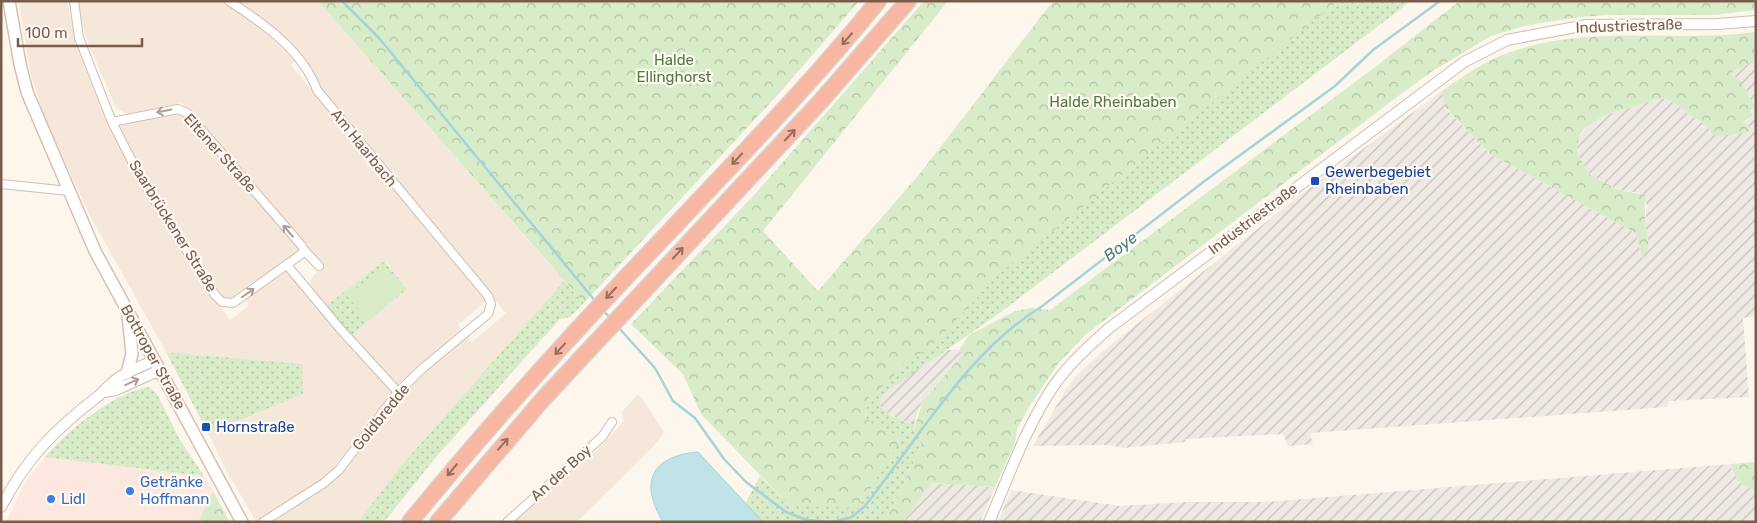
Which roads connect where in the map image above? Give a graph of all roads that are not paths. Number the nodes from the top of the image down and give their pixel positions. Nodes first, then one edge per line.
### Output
1 (9, 1) edge
2 (74, 1) edge
3 (229, 1) edge
4 (878, 1) edge
5 (908, 1) edge
6 (1756, 21) edge
7 (112, 122) junction
8 (1, 184) edge
9 (69, 190) junction
10 (304, 250) junction
11 (287, 265) junction
12 (319, 266) dead end
13 (491, 304) joint
14 (128, 313) junction
15 (158, 365) junction
16 (127, 373) junction
17 (104, 392) junction
18 (398, 392) junction
19 (612, 422) dead end
20 (1, 507) edge
21 (242, 522) edge
22 (263, 522) edge
23 (410, 522) edge
24 (438, 522) edge
25 (507, 522) edge
26 (989, 522) edge

1 - 9 main road, Bottroper Straße
2 - 7 street, Saarbrückener Straße
3 - 13 street, Am Haarbach
4 -> 23 highway
24 -> 5 highway
6 - 26 street, Industriestraße
10 -> 7 street, Eltener Straße
7 -> 11 street, Saarbrückener Straße
8 - 9 street
9 - 14 main road, Bottroper Straße
10 - 11 street
10 - 12 street, Eltener Straße
11 - 18 street
13 - 18 street, Goldbredde
14 - 15 main road, Bottroper Straße
14 - 16 main road
15 - 16 street
17 -> 15 street
15 - 21 main road, Bottroper Straße
16 - 17 street
17 - 20 street
18 - 22 street, Goldbredde
19 - 25 street, An der Boy

